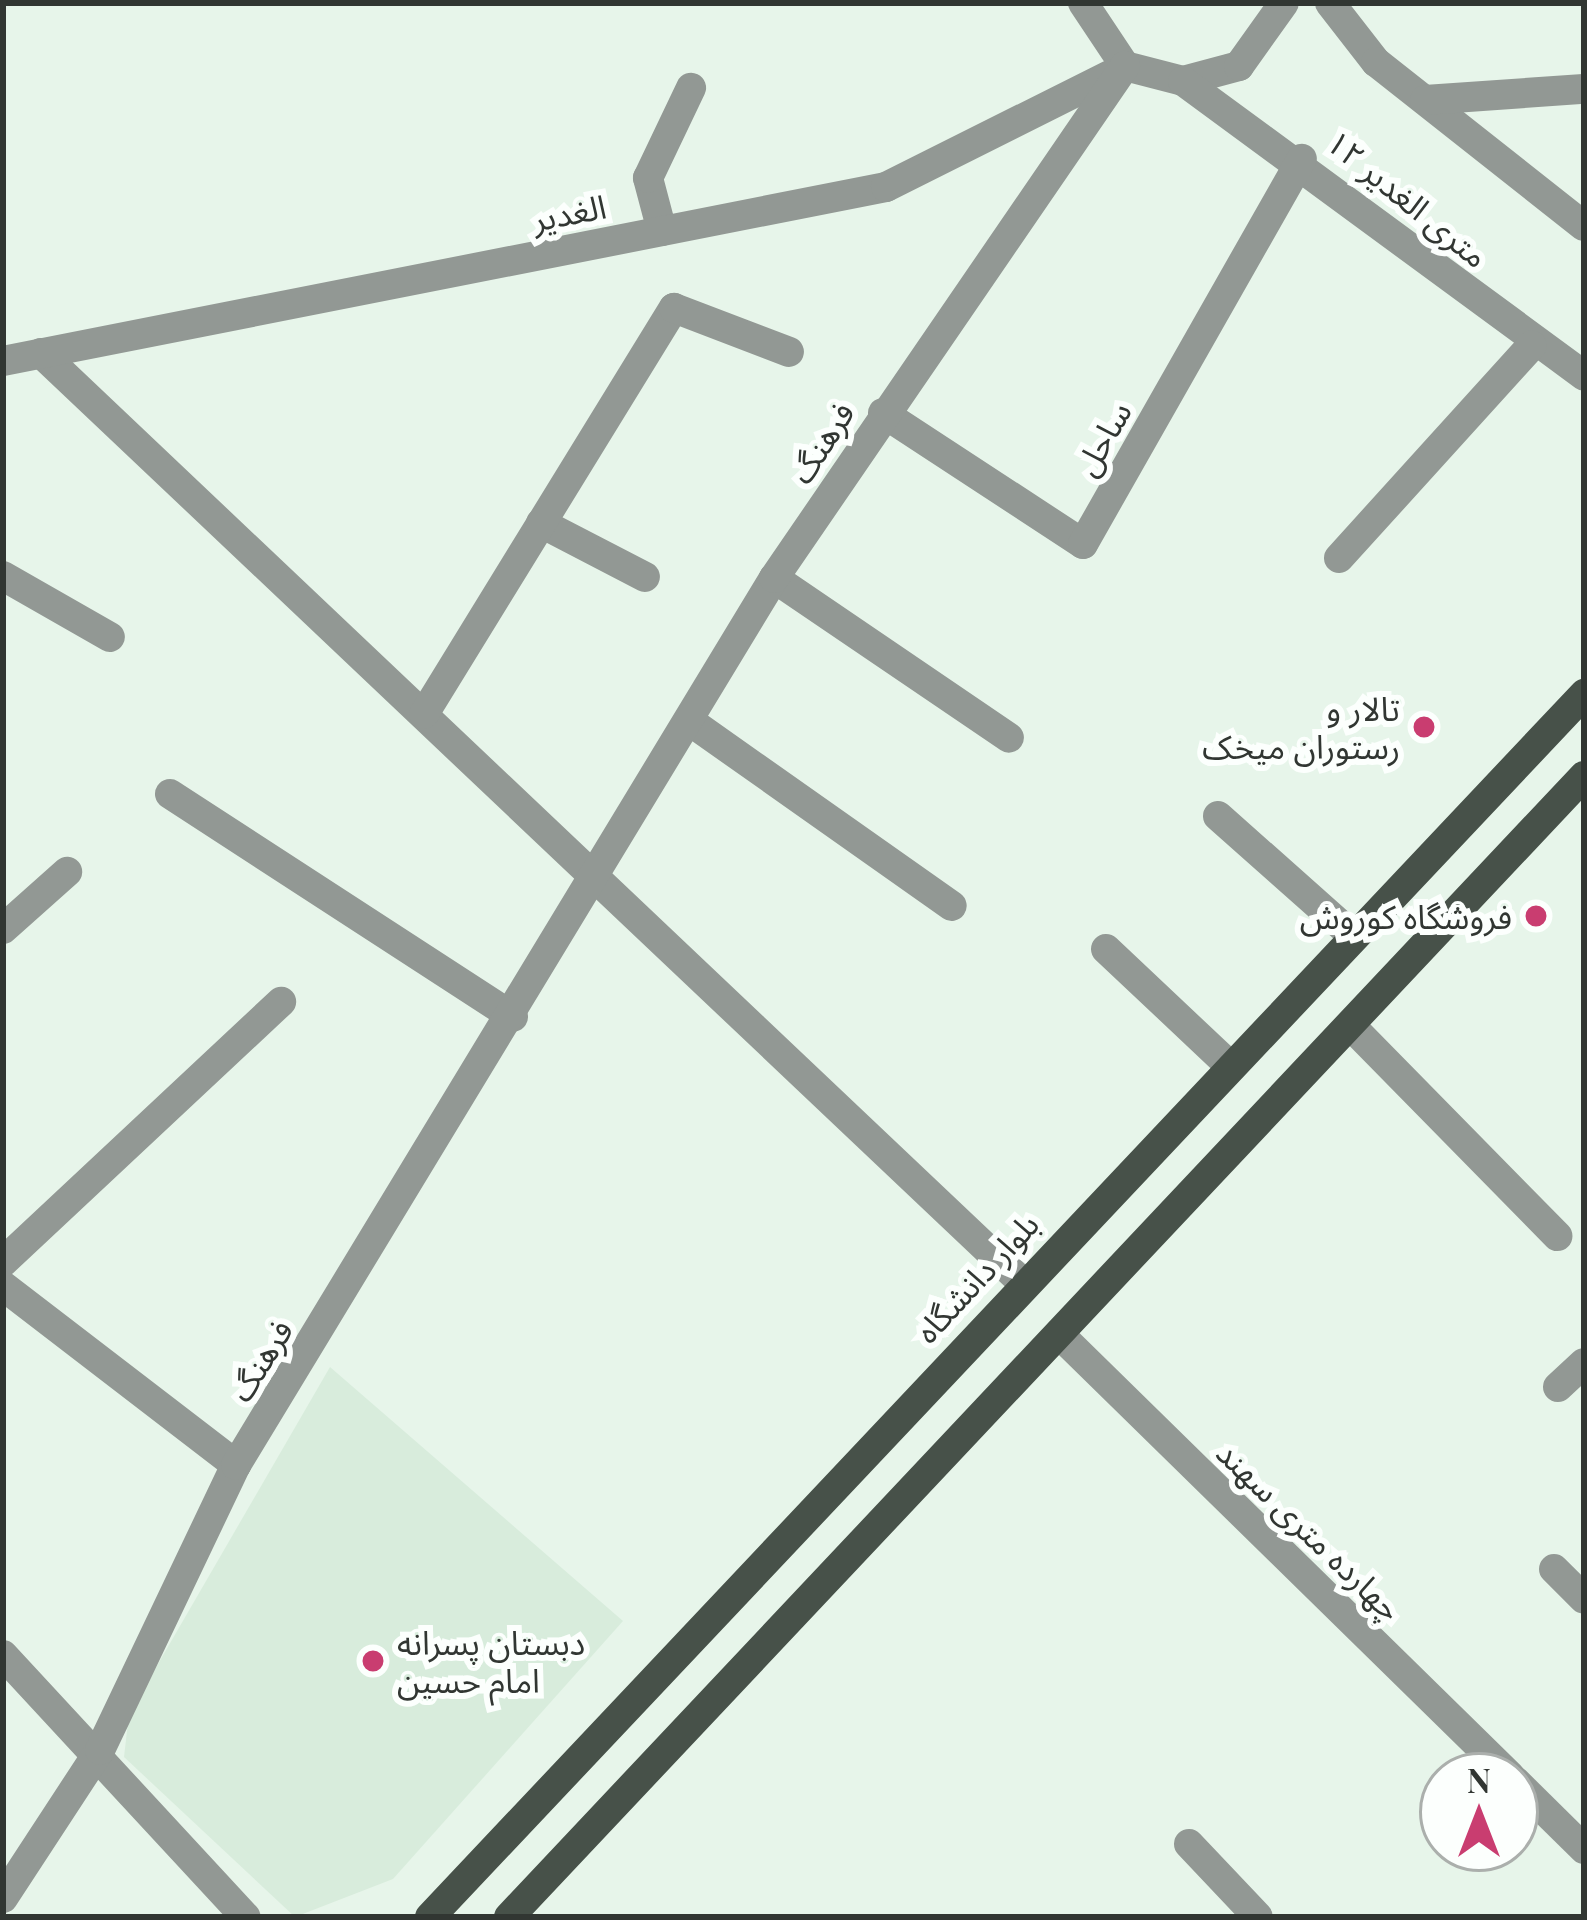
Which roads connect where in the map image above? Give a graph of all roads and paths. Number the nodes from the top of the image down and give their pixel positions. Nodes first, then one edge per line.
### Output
1 (1083, 3) edge
2 (1284, 3) edge
3 (1330, 3) edge
4 (1125, 66) junction
5 (1184, 81) junction
6 (691, 88) dead end
7 (1584, 89) edge
8 (1425, 100) junction
9 (1302, 159) junction
10 (1584, 226) edge
11 (662, 231) junction
12 (1532, 345) junction
13 (788, 352) dead end
14 (41, 353) junction
15 (3, 361) edge
16 (1584, 376) edge
17 (883, 413) junction
18 (541, 524) junction
19 (1339, 559) dead end
20 (3, 577) edge
21 (644, 577) dead end
22 (774, 578) junction
23 (110, 637) dead end
24 (1584, 694) edge
25 (424, 714) junction
26 (692, 722) junction
27 (1009, 738) dead end
28 (1584, 776) edge
29 (170, 794) dead end
30 (1218, 816) dead end
31 (67, 872) dead end
32 (600, 872) junction
33 (952, 906) dead end
34 (3, 929) edge
35 (1352, 935) junction
36 (1106, 949) dead end
37 (281, 1002) dead end
38 (513, 1017) junction
39 (1350, 1024) junction
40 (1228, 1064) junction
41 (1557, 1236) dead end
42 (3, 1262) edge
43 (1021, 1281) junction
44 (3, 1286) edge
45 (1060, 1335) junction
46 (1584, 1363) edge
47 (1558, 1387) dead end
48 (236, 1466) junction
49 (1554, 1569) dead end
50 (1584, 1599) edge
51 (3, 1655) edge
52 (100, 1750) junction
53 (1485, 1752) edge
54 (1539, 1805) edge
55 (1189, 1844) dead end
56 (1584, 1849) edge
57 (3, 1898) edge
58 (246, 1917) edge
59 (430, 1917) edge
60 (509, 1917) edge
61 (1258, 1917) edge

1 - 4 street
2 - 5 street
3 - 8 street
4 - 5 street
4 - 11 street, الغدیر
4 - 17 street, فرهنگ
5 - 9 street, ۱۲ متری الغدیر
6 - 11 street
7 - 8 street
8 - 10 street
9 - 12 street, ۱۲ متری الغدیر
9 - 17 street, ساحل
11 - 14 street, الغدیر
12 - 16 street, ۱۲ متری الغدیر
12 - 19 street
13 - 18 street
14 - 15 street, الغدیر
14 - 25 street
17 - 22 street, فرهنگ
18 - 21 street
18 - 25 street
20 - 23 street
22 - 26 street, فرهنگ
22 - 27 street
24 - 35 main road, بلوار دانشگاه
25 - 32 street
26 - 32 street, فرهنگ
26 - 33 street
28 - 39 main road
29 - 38 street
30 - 35 street
31 - 34 street
32 - 38 street, فرهنگ
32 - 43 street
35 - 40 main road, بلوار دانشگاه
36 - 40 street
37 - 42 street
38 - 48 street, فرهنگ
39 - 41 street
39 - 45 main road
40 - 43 main road, بلوار دانشگاه
43 - 59 main road, بلوار دانشگاه
44 - 48 street
45 - 53 street, چهارده متری سهند
45 - 60 main road
46 - 47 street
48 - 52 street, فرهنگ
49 - 50 street
51 - 52 street
52 - 57 street, فرهنگ
52 - 58 street
54 - 56 street, چهارده متری سهند
55 - 61 street

